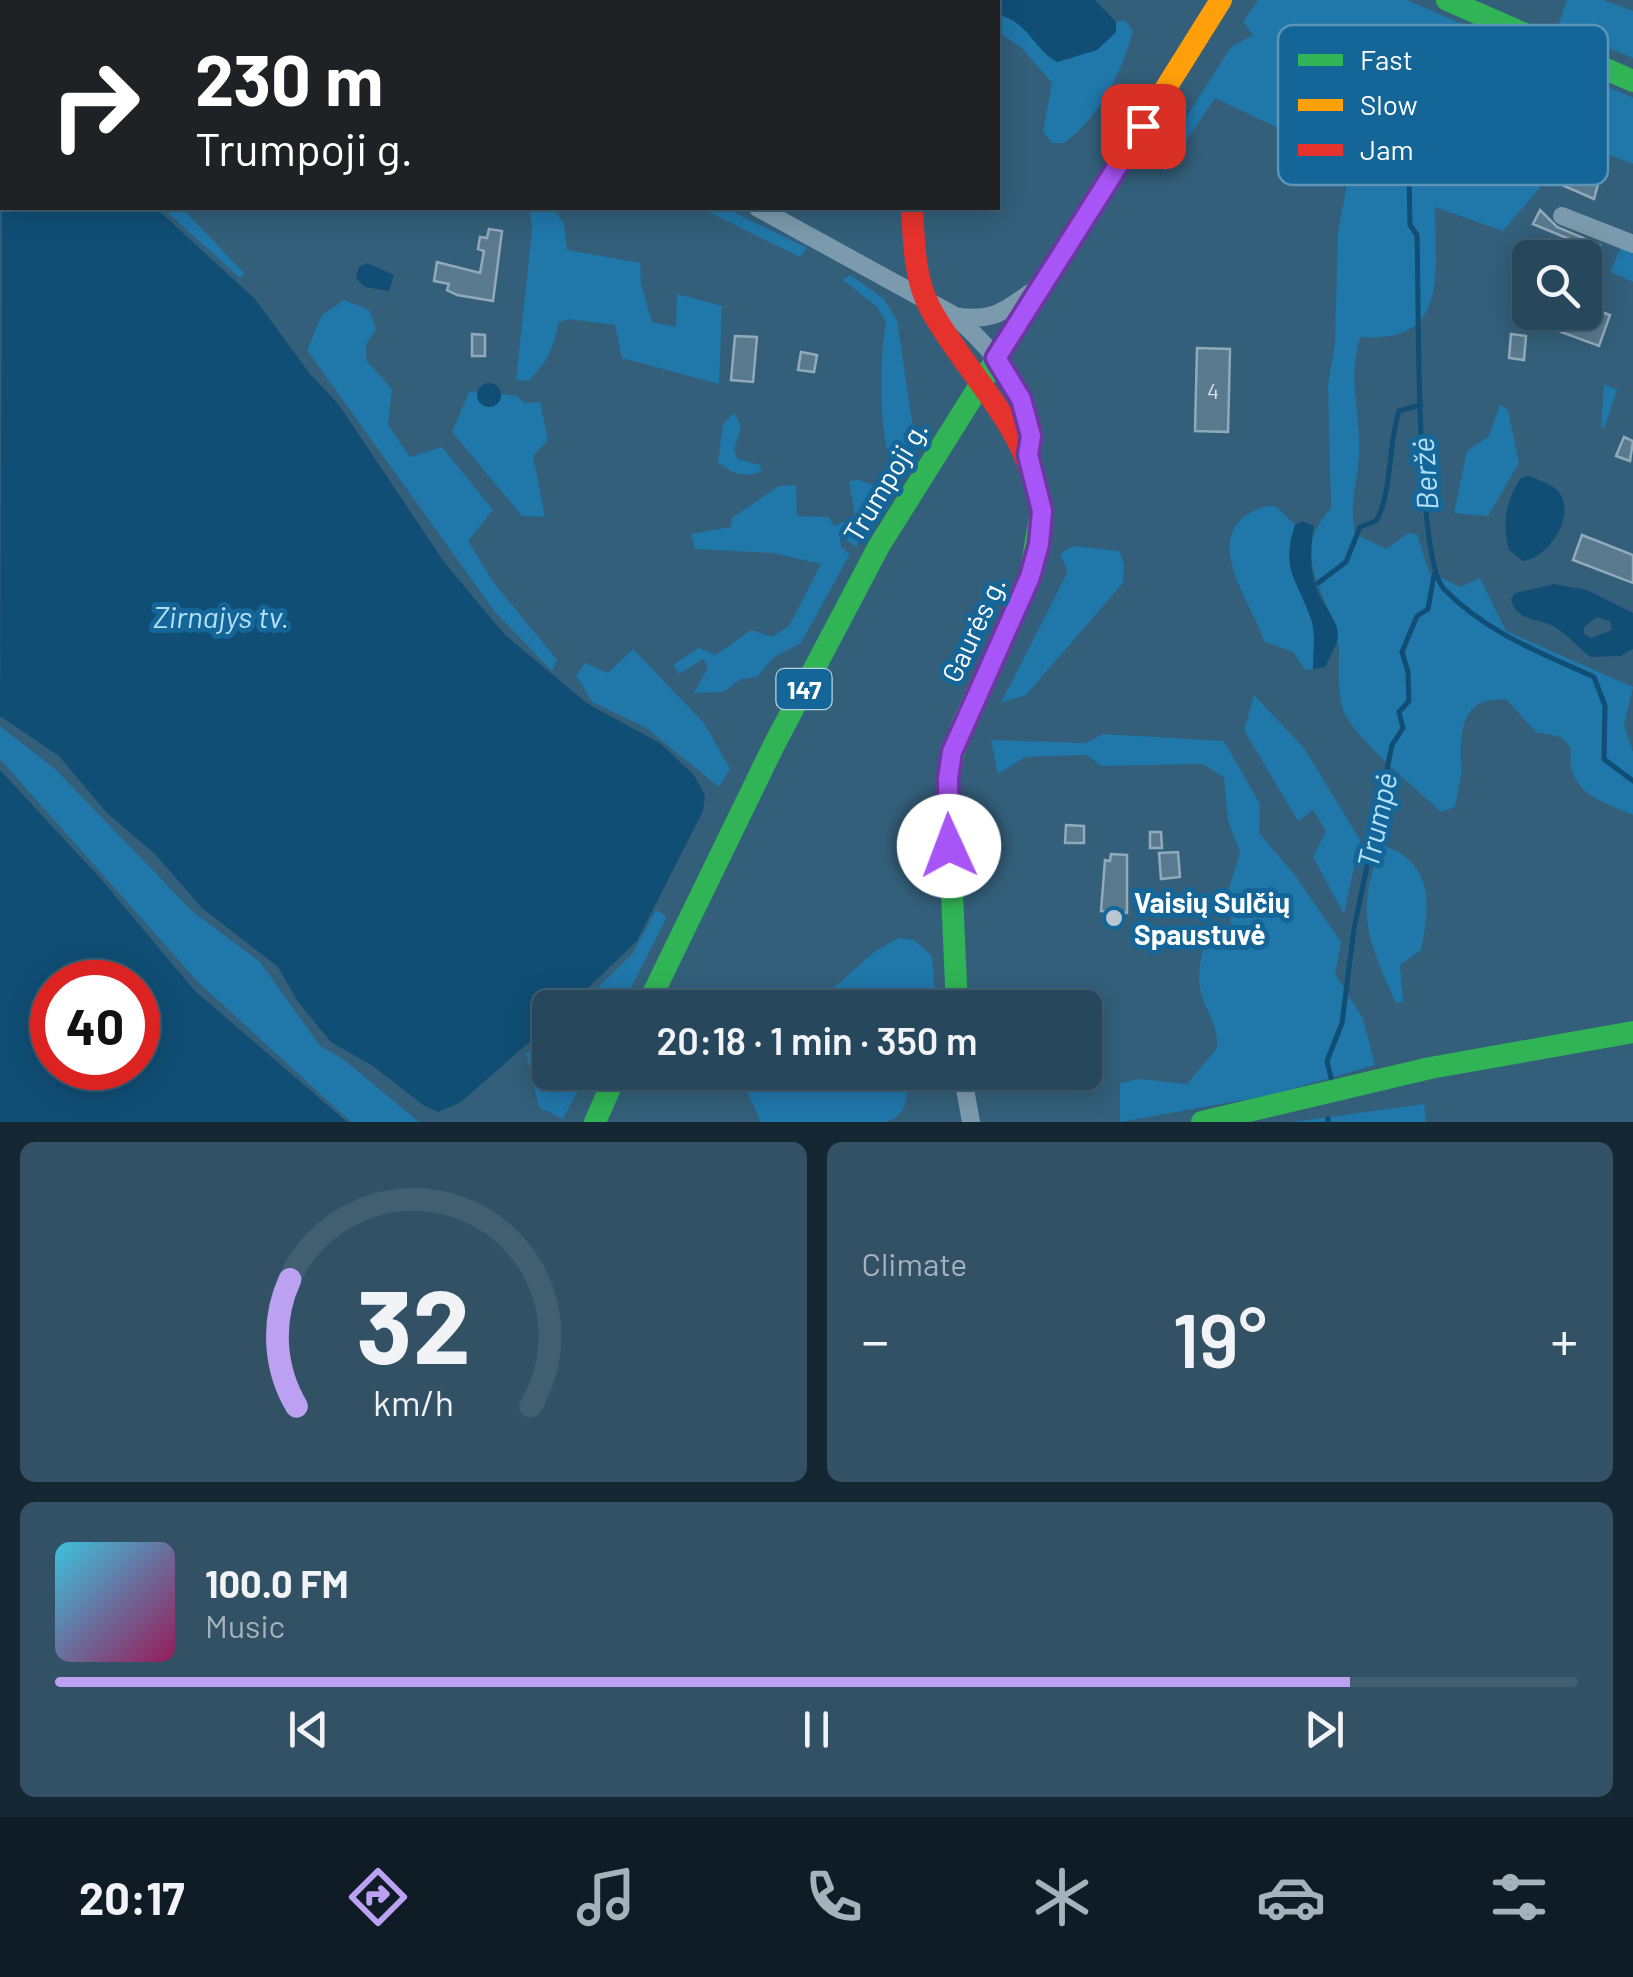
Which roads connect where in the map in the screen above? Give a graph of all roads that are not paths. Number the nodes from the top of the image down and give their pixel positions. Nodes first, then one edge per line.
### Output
1 (1448, 0) edge
2 (1223, 3) edge
3 (1505, 25) edge
4 (1608, 70) edge
5 (1633, 81) edge
6 (762, 210) edge
7 (912, 210) edge
8 (1562, 216) dead end
9 (1633, 244) edge
10 (1043, 284) junction
11 (928, 305) junction
12 (955, 316) junction
13 (996, 358) junction
14 (981, 382) junction
15 (1028, 455) junction
16 (655, 990) edge
17 (956, 990) edge
18 (1633, 1032) edge
19 (609, 1090) edge
20 (965, 1090) edge
21 (596, 1122) edge
22 (971, 1122) edge
23 (1202, 1122) edge

1 - 3 main road
2 - 10 main road, Trumpoji g. / 147
4 - 5 main road
6 - 11 street
7 - 11 main road, Gaurės g.
8 - 9 street
10 - 12 street
10 - 13 main road, Trumpoji g. / 147
11 - 12 street
11 - 14 main road, Gaurės g.
12 - 13 street, Gaurės g.
13 - 14 main road, Trumpoji g. / 147
13 - 15 street, Gaurės g.
14 - 15 main road, Gaurės g.
14 - 16 main road, Trumpoji g. / 147
15 - 17 main road, Gaurės g.
18 - 23 main road
19 - 21 main road
20 - 22 street

